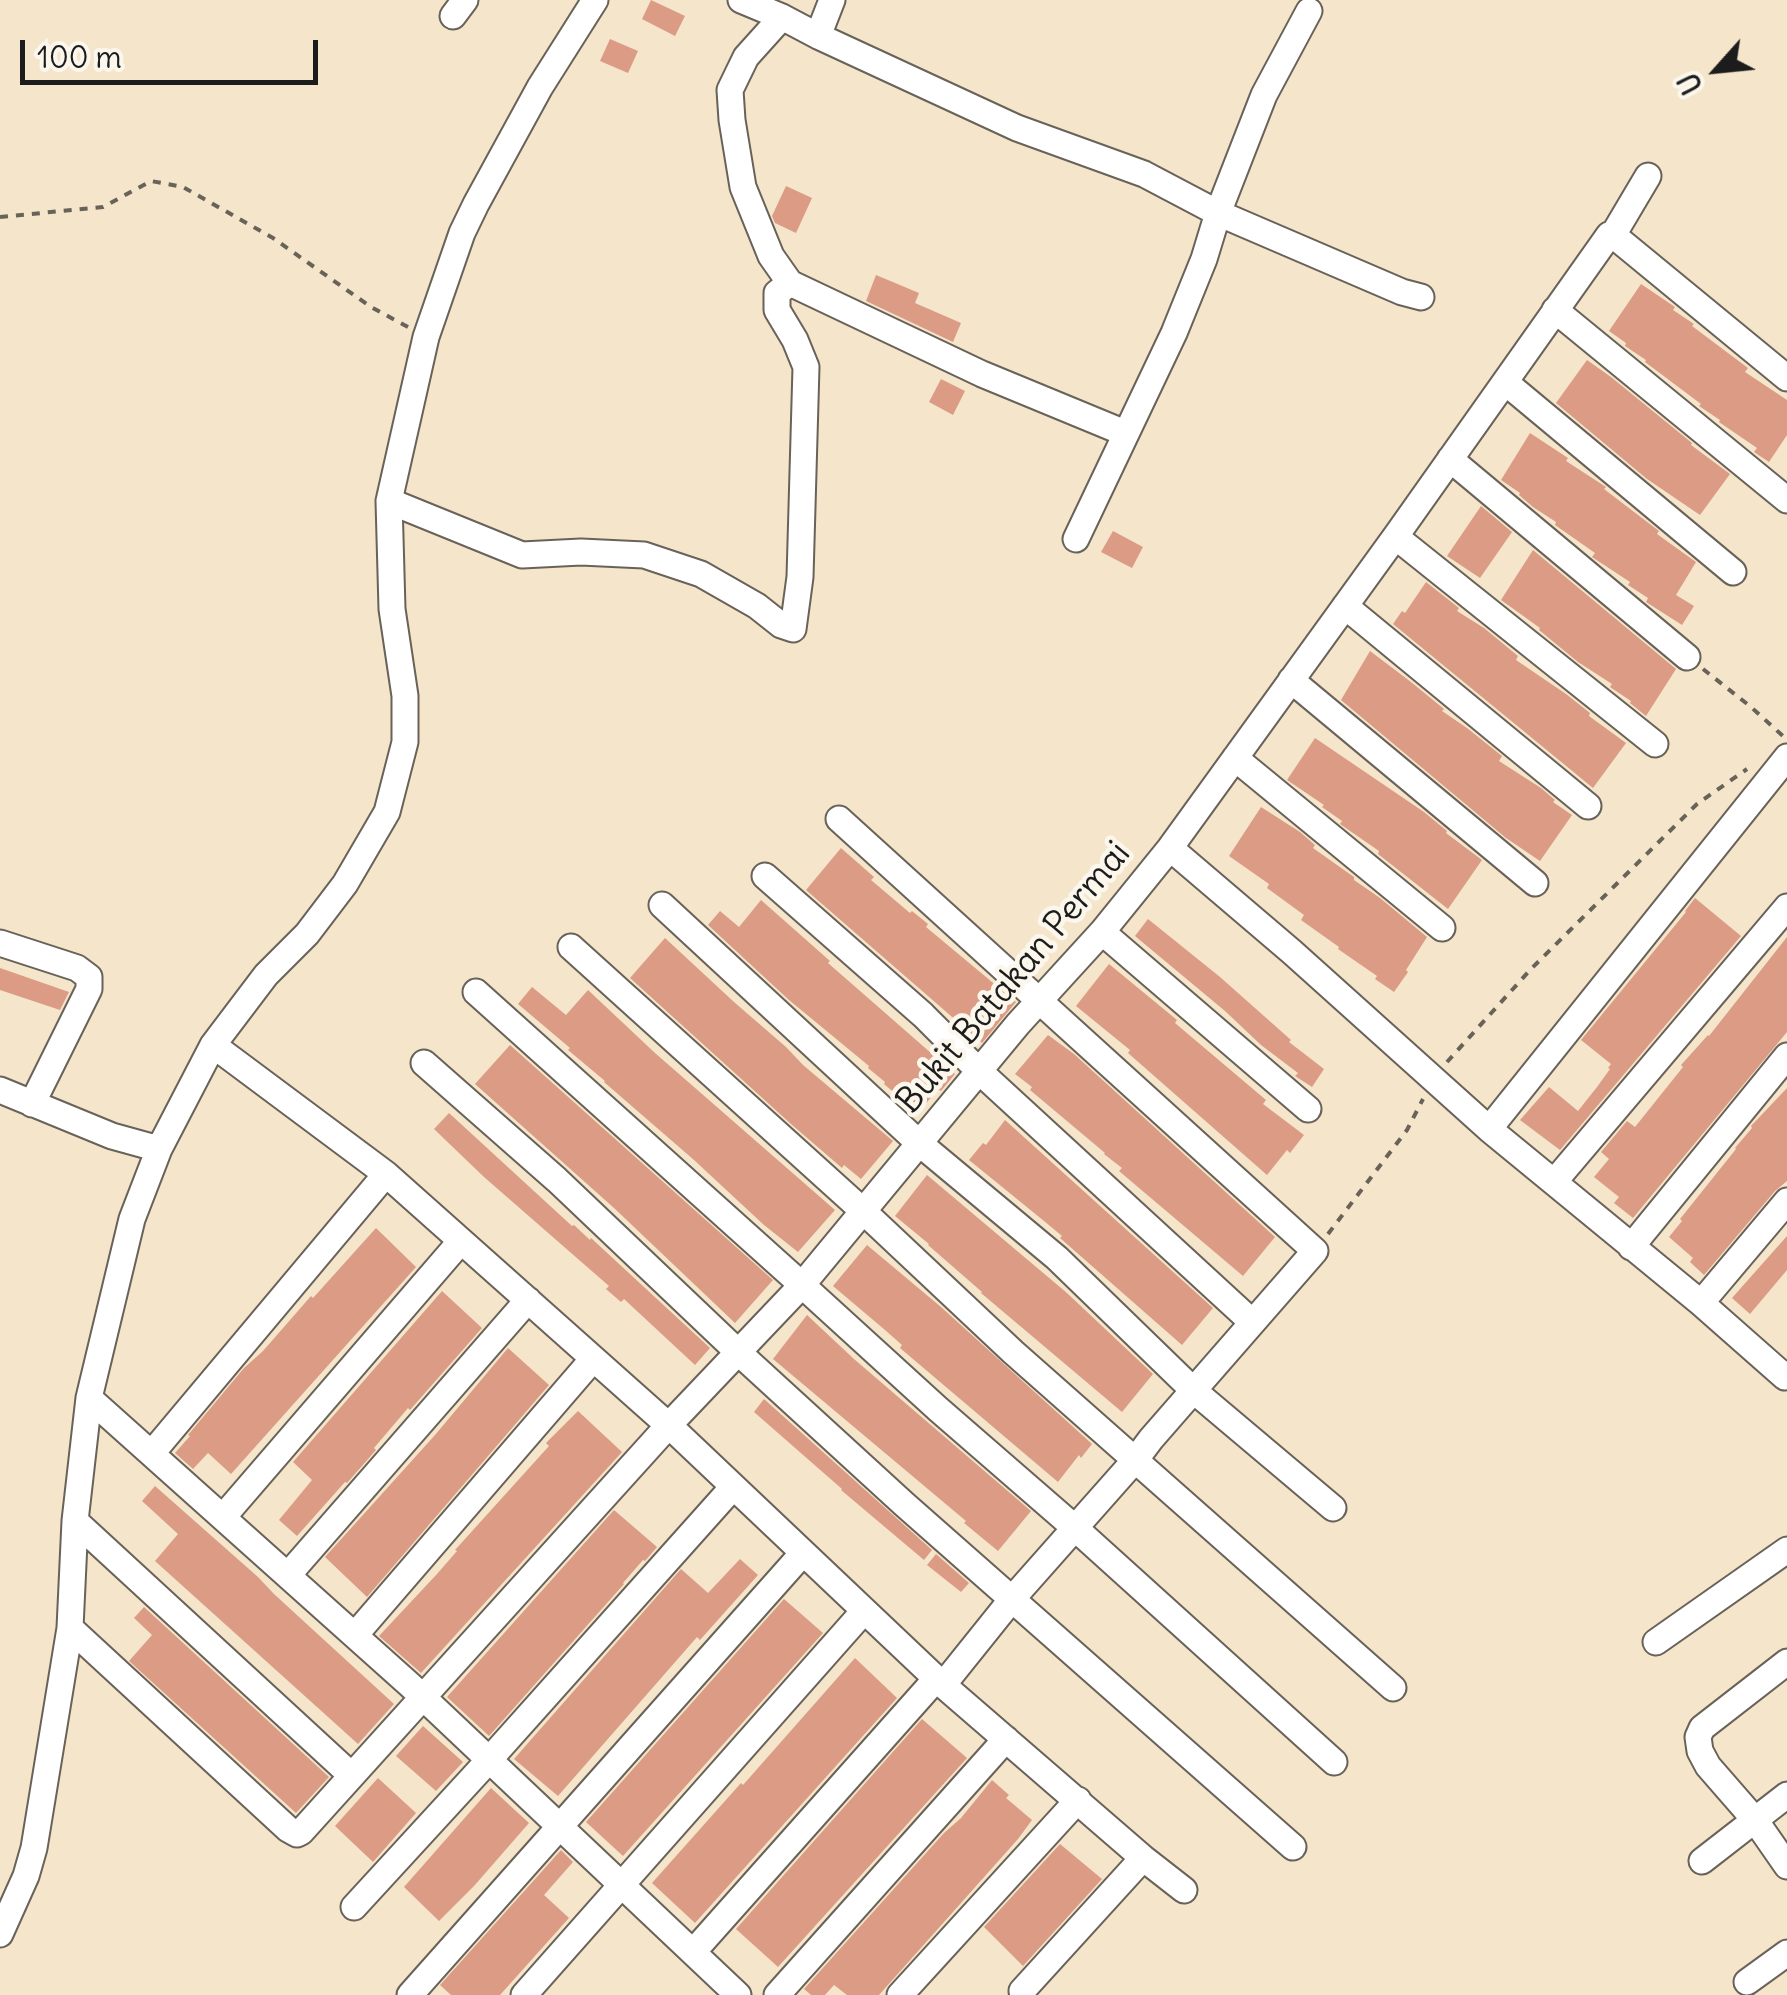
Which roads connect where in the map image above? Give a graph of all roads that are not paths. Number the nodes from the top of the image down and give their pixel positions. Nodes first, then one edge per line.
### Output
1 (595, 0) edge
2 (742, 0) edge
3 (832, 0) edge
4 (1309, 11) dead end
5 (782, 17) junction
6 (818, 36) junction
7 (1648, 176) dead end
8 (1218, 212) junction
9 (1614, 235) junction
10 (790, 283) junction
11 (1421, 298) dead end
12 (1555, 310) junction
13 (1787, 378) edge
14 (1505, 382) junction
15 (1126, 432) junction
16 (1450, 459) junction
17 (1787, 500) edge
18 (390, 501) junction
19 (1396, 537) junction
20 (1076, 539) dead end
21 (1733, 572) dead end
22 (1344, 606) junction
23 (1687, 657) road end
24 (1290, 680) junction
25 (1656, 744) dead end
26 (1787, 756) edge
27 (1235, 758) junction
28 (1588, 806) dead end
29 (839, 819) dead end
30 (1170, 848) junction
31 (766, 876) dead end
32 (1535, 883) dead end
33 (662, 905) dead end
34 (1787, 907) edge
35 (1442, 928) dead end
36 (1102, 932) junction
37 (0, 942) edge
38 (571, 947) dead end
39 (476, 992) dead end
40 (1038, 1000) junction
41 (213, 1045) junction
42 (1787, 1056) edge
43 (424, 1063) dead end
44 (979, 1071) junction
45 (0, 1090) edge
46 (32, 1104) junction
47 (1308, 1109) dead end
48 (1489, 1128) junction
49 (919, 1143) junction
50 (160, 1149) junction
51 (386, 1174) junction
52 (1554, 1182) junction
53 (1787, 1201) edge
54 (862, 1210) junction
55 (461, 1241) junction
56 (1631, 1246) junction
57 (802, 1285) junction
58 (528, 1300) junction
59 (1700, 1302) junction
60 (1252, 1322) junction
61 (739, 1352) junction
62 (593, 1359) junction
63 (1787, 1374) edge
64 (1193, 1390) junction
65 (89, 1398) junction
66 (668, 1426) junction
67 (152, 1452) junction
68 (1136, 1459) junction
69 (733, 1486) junction
70 (1334, 1508) dead end
71 (223, 1516) junction
72 (75, 1521) junction
73 (1075, 1528) junction
74 (1787, 1550) edge
75 (803, 1553) junction
76 (288, 1575) junction
77 (1012, 1599) junction
78 (864, 1611) junction
79 (70, 1628) junction
80 (355, 1635) junction
81 (1656, 1642) dead end
82 (1787, 1662) edge
83 (940, 1682) junction
84 (1393, 1688) dead end
85 (422, 1696) junction
86 (1006, 1739) junction
87 (489, 1760) junction
88 (1334, 1762) dead end
89 (352, 1775) junction
90 (1787, 1795) edge
91 (1078, 1800) junction
92 (1754, 1820) junction
93 (559, 1826) junction
94 (1293, 1848) dead end
95 (1143, 1858) junction
96 (1702, 1861) dead end
97 (1787, 1866) edge
98 (622, 1886) junction
99 (1184, 1890) dead end
100 (354, 1907) dead end
101 (0, 1934) edge
102 (692, 1952) junction
103 (1787, 1953) edge
104 (1748, 1982) dead end
105 (1022, 1991) dead end
106 (410, 1995) edge
107 (524, 1995) edge
108 (738, 1995) edge
109 (777, 1995) edge
110 (900, 1995) edge

1 - 18 street
2 - 5 street
3 - 6 street
4 - 8 street
5 - 6 street
5 - 10 street
6 - 8 street
7 - 9 street
8 - 11 street
8 - 15 street
9 - 12 street
9 - 13 street
10 - 15 street
10 - 18 street
12 - 14 street
12 - 17 street
14 - 16 street
14 - 21 street
15 - 20 street
16 - 19 street
16 - 23 street
18 - 41 street
19 - 22 street
19 - 25 street
22 - 24 street
22 - 28 street
24 - 27 street
24 - 32 street
26 - 48 street
27 - 30 street
27 - 35 street
29 - 40 street
30 - 36 street, Bukit Batakan Permai
30 - 48 street, Bukit Batakan Permai
31 - 44 street
33 - 49 street
34 - 52 street
36 - 40 street, Bukit Batakan Permai
36 - 47 street
37 - 46 street
38 - 54 street
39 - 57 street
40 - 44 street, Bukit Batakan Permai
40 - 60 street
41 - 50 street
41 - 51 street
42 - 56 street
43 - 61 street
44 - 49 street, Bukit Batakan Permai
44 - 60 street
45 - 46 street
46 - 50 street
48 - 52 street, Bukit Batakan Permai
49 - 54 street, Bukit Batakan Permai
49 - 64 street
50 - 65 street
51 - 55 street
51 - 67 street
52 - 56 street, Bukit Batakan Permai
53 - 59 street
54 - 57 street, Bukit Batakan Permai
54 - 68 street
55 - 58 street
55 - 71 street
56 - 59 street, Bukit Batakan Permai
57 - 61 street, Bukit Batakan Permai
57 - 73 street
58 - 62 street
58 - 76 street
59 - 63 street, Bukit Batakan Permai
60 - 64 street
61 - 66 street, Bukit Batakan Permai
61 - 77 street
62 - 66 street
62 - 80 street
64 - 68 street
64 - 70 street
65 - 67 street
65 - 72 street
66 - 69 street
66 - 85 street, Bukit Batakan Permai
67 - 71 street
68 - 73 street
68 - 84 street
69 - 75 street
69 - 87 street
71 - 76 street
72 - 79 street
72 - 89 street
73 - 77 street
73 - 88 street
74 - 81 street
75 - 78 street
75 - 93 street
76 - 80 street
77 - 83 street
77 - 94 street
78 - 83 street
78 - 98 street
79 - 89 street, Bukit Batakan Permai
79 - 101 street
80 - 85 street
82 - 92 street
83 - 86 street
83 - 102 street
85 - 87 street
85 - 89 street, Bukit Batakan Permai
86 - 91 street
86 - 109 street
87 - 93 street
87 - 100 street
90 - 92 street
91 - 95 street
91 - 110 street
92 - 96 street
92 - 97 street
93 - 98 street
93 - 106 street
95 - 99 street
95 - 105 street
98 - 102 street
98 - 107 street
102 - 108 street
103 - 104 street

